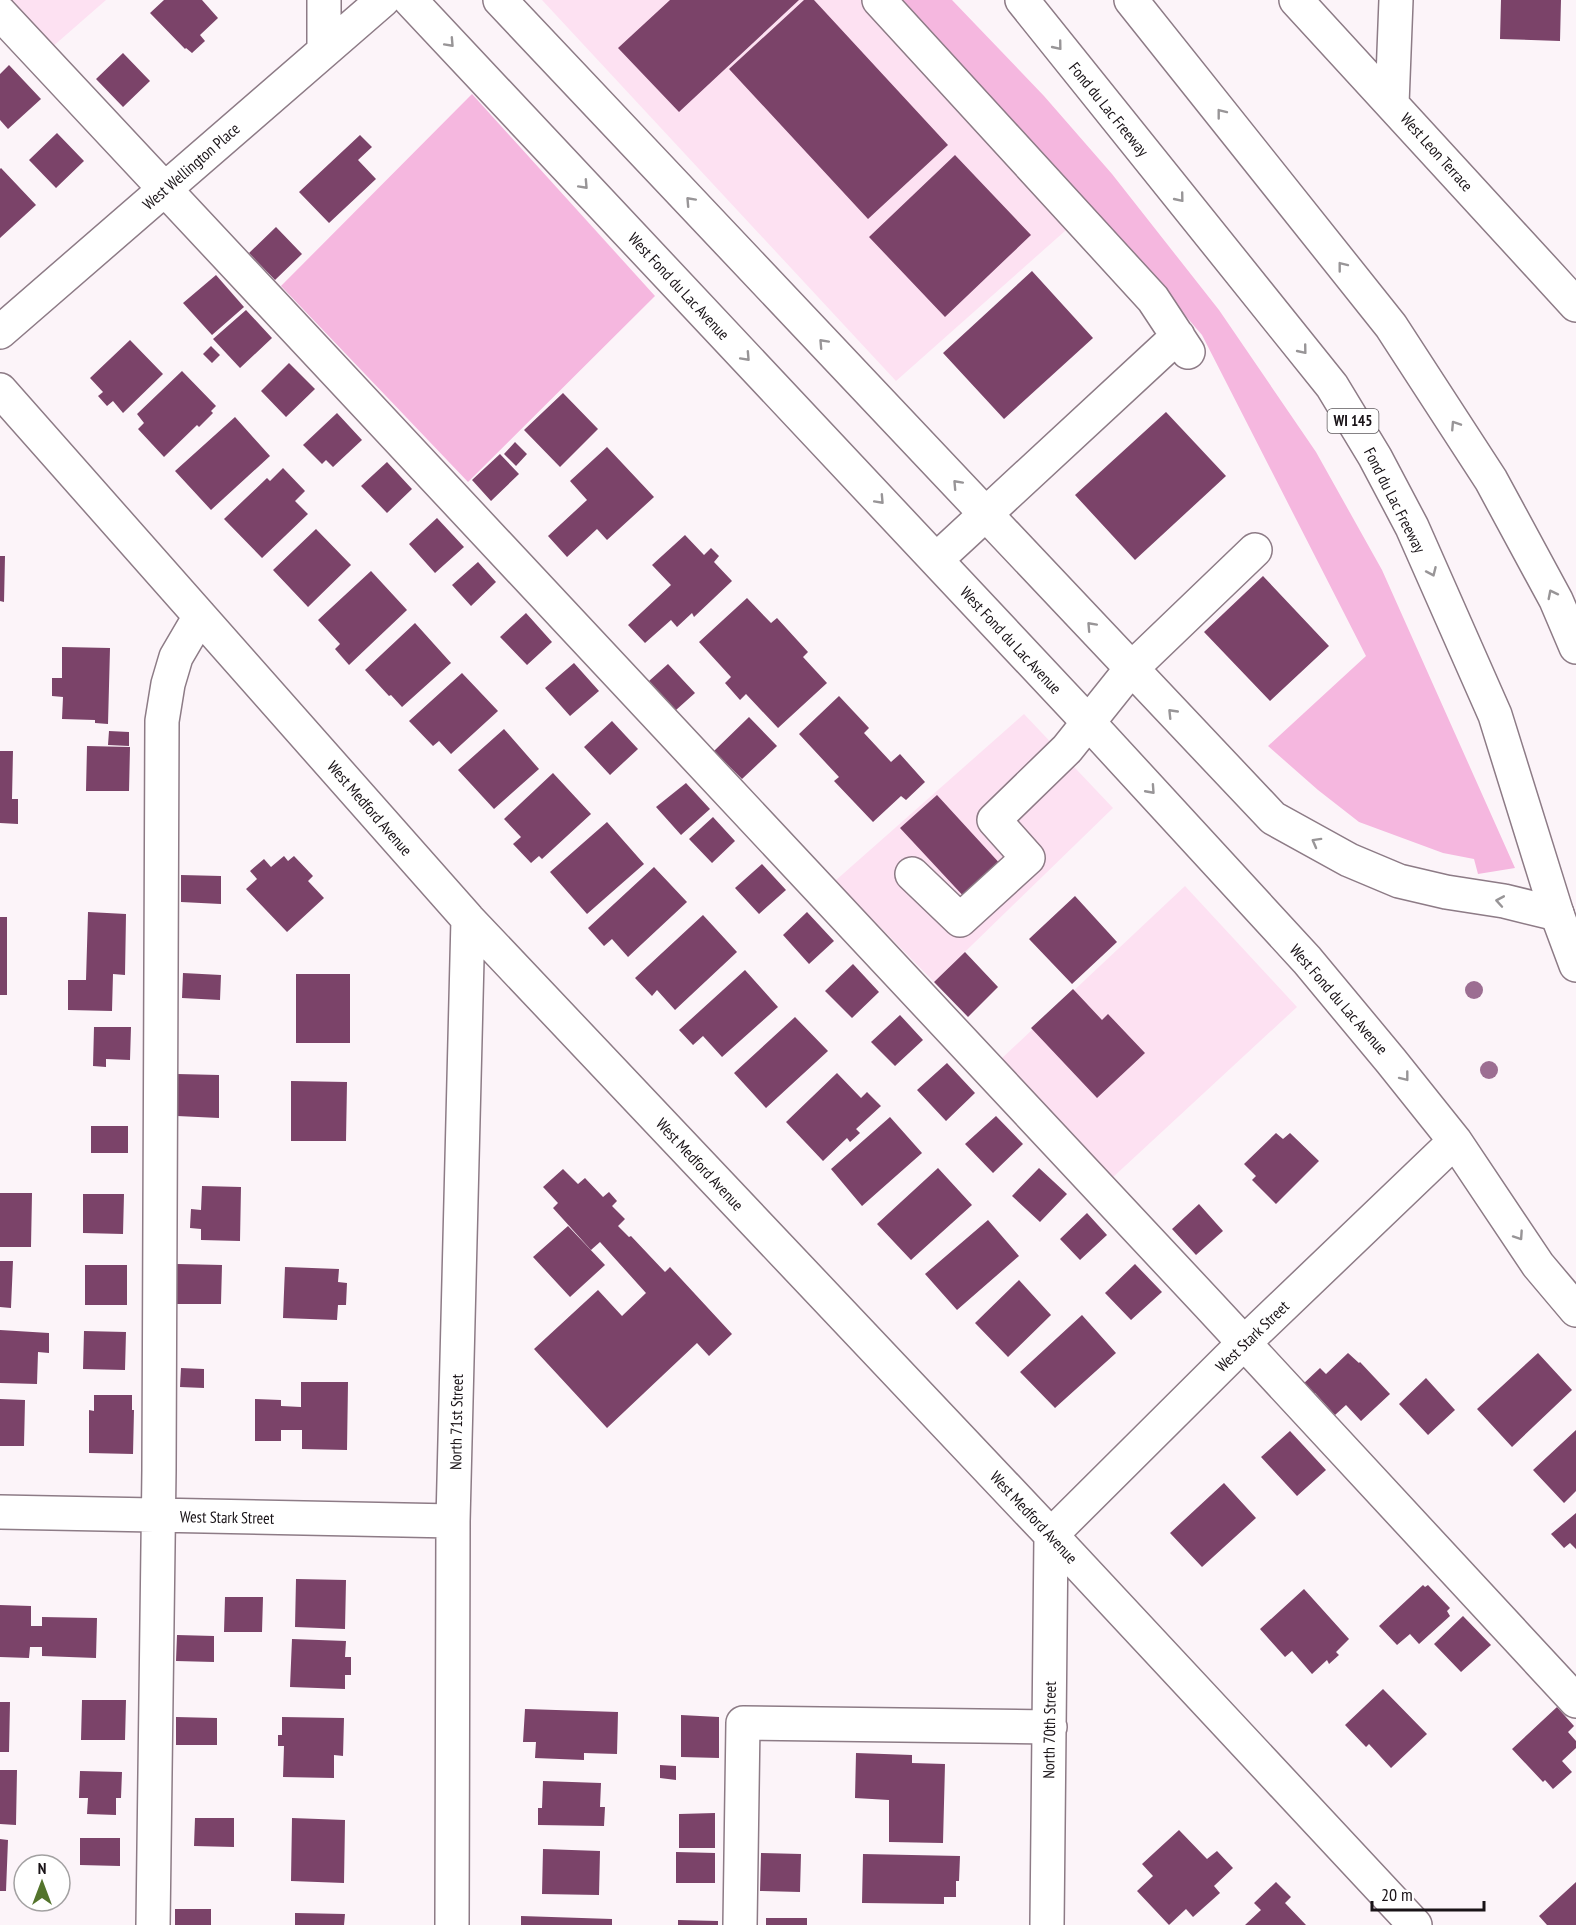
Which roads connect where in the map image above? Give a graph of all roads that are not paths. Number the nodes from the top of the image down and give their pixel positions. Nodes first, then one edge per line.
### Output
1 (324, 0) edge
2 (383, 0) edge
3 (410, 0) edge
4 (879, 0) edge
5 (1022, 0) edge
6 (1131, 0) edge
7 (1296, 0) edge
8 (1396, 0) edge
9 (514, 5) edge
10 (0, 13) edge
11 (324, 51) junction
12 (1392, 104) junction
13 (165, 189) junction
14 (1576, 305) edge
15 (0, 332) edge
16 (0, 390) edge
17 (986, 514) junction
18 (1255, 550) dead end
19 (936, 560) junction
20 (200, 616) junction
21 (1576, 647) edge
22 (1131, 669) junction
23 (1089, 723) junction
24 (912, 874) dead end
25 (1567, 916) edge
26 (468, 919) junction
27 (1576, 965) edge
28 (1455, 1141) junction
29 (1576, 1311) edge
30 (1244, 1343) junction
31 (0, 1512) edge
32 (159, 1516) junction
33 (453, 1521) junction
34 (1051, 1535) junction
35 (1576, 1701) edge
36 (1050, 1727) junction
37 (153, 1925) edge
38 (452, 1925) edge
39 (740, 1925) edge
40 (1047, 1925) edge
41 (1415, 1925) edge

1 - 11 main road
2 - 11 main road, West Wellington Place
3 -> 19 main road, West Fond du Lac Avenue
4 - 17 main road
5 -> 25 main road, Fond du Lac Freeway / WI 145
21 -> 6 main road
7 - 12 main road, West Leon Terrace
8 - 12 main road
17 -> 9 main road
10 - 13 main road
11 - 13 main road, West Wellington Place
12 - 14 main road, West Leon Terrace
13 - 15 main road, West Wellington Place
13 - 30 main road
16 - 20 main road, West Medford Avenue
17 - 19 main road
22 -> 17 main road
18 - 22 main road
19 - 23 main road, West Fond du Lac Avenue
20 - 26 main road, West Medford Avenue
20 - 32 main road
22 - 23 main road
25 -> 22 main road
23 - 24 main road
23 -> 28 main road, West Fond du Lac Avenue
25 - 27 main road, WI 145
26 - 33 main road, North 71st Street
26 - 34 main road, West Medford Avenue
28 -> 29 main road, West Fond du Lac Avenue
28 - 30 main road, West Stark Street
30 - 34 main road, West Stark Street
30 - 35 main road
31 - 32 main road, West Stark Street
32 - 33 main road, West Stark Street
32 - 37 main road
33 - 38 main road, North 71st Street
34 - 36 main road, North 70th Street
34 - 41 main road, West Medford Avenue
36 - 39 main road
36 - 40 main road, North 70th Street

